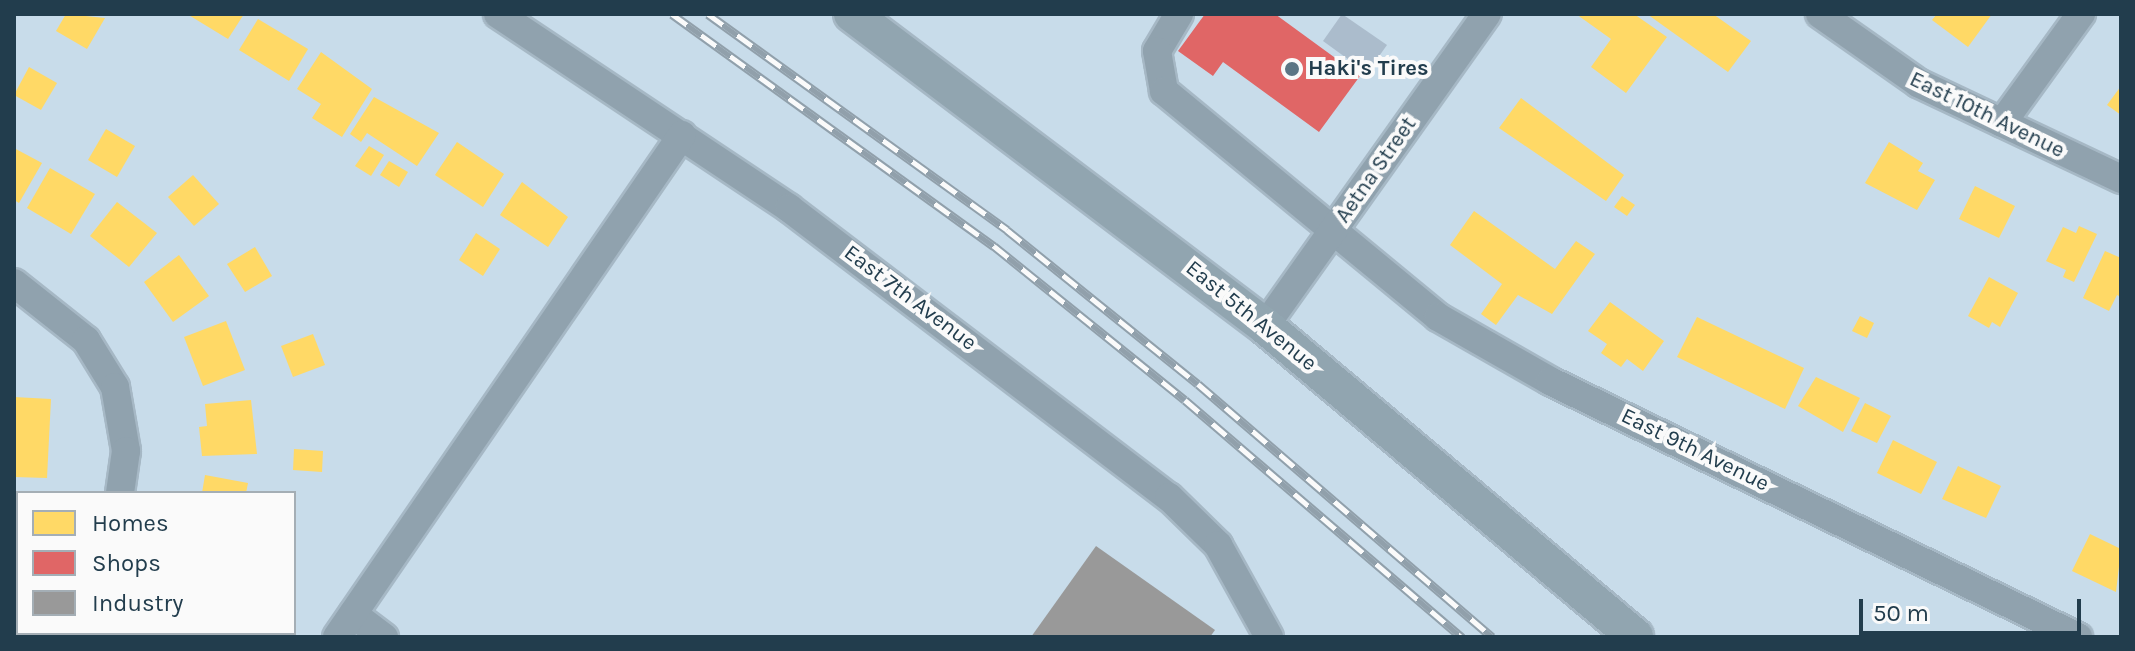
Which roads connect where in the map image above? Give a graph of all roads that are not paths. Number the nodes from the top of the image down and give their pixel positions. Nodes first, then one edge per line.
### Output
1 (498, 14) edge
2 (852, 14) edge
3 (1179, 14) edge
4 (1487, 14) edge
5 (1820, 14) edge
6 (2081, 14) edge
7 (2002, 123) junction
8 (682, 135) junction
9 (2121, 179) edge
10 (1331, 234) junction
11 (14, 283) edge
12 (1265, 326) junction
13 (120, 491) edge
14 (345, 626) edge
15 (384, 637) edge
16 (1269, 637) edge
17 (1635, 637) edge
18 (2078, 637) edge

1 - 8 street, East 7th Avenue
2 - 12 main road, East 5th Avenue
3 - 10 street, East 9th Avenue
4 - 10 street, Aetna Street
5 - 7 street, East 10th Avenue
6 - 7 street
7 - 9 street, East 10th Avenue
8 - 14 street
8 - 16 street, East 7th Avenue
10 - 12 street, Aetna Street
10 - 18 street, East 9th Avenue
11 - 13 street
12 - 17 main road, East 5th Avenue
14 - 15 street

